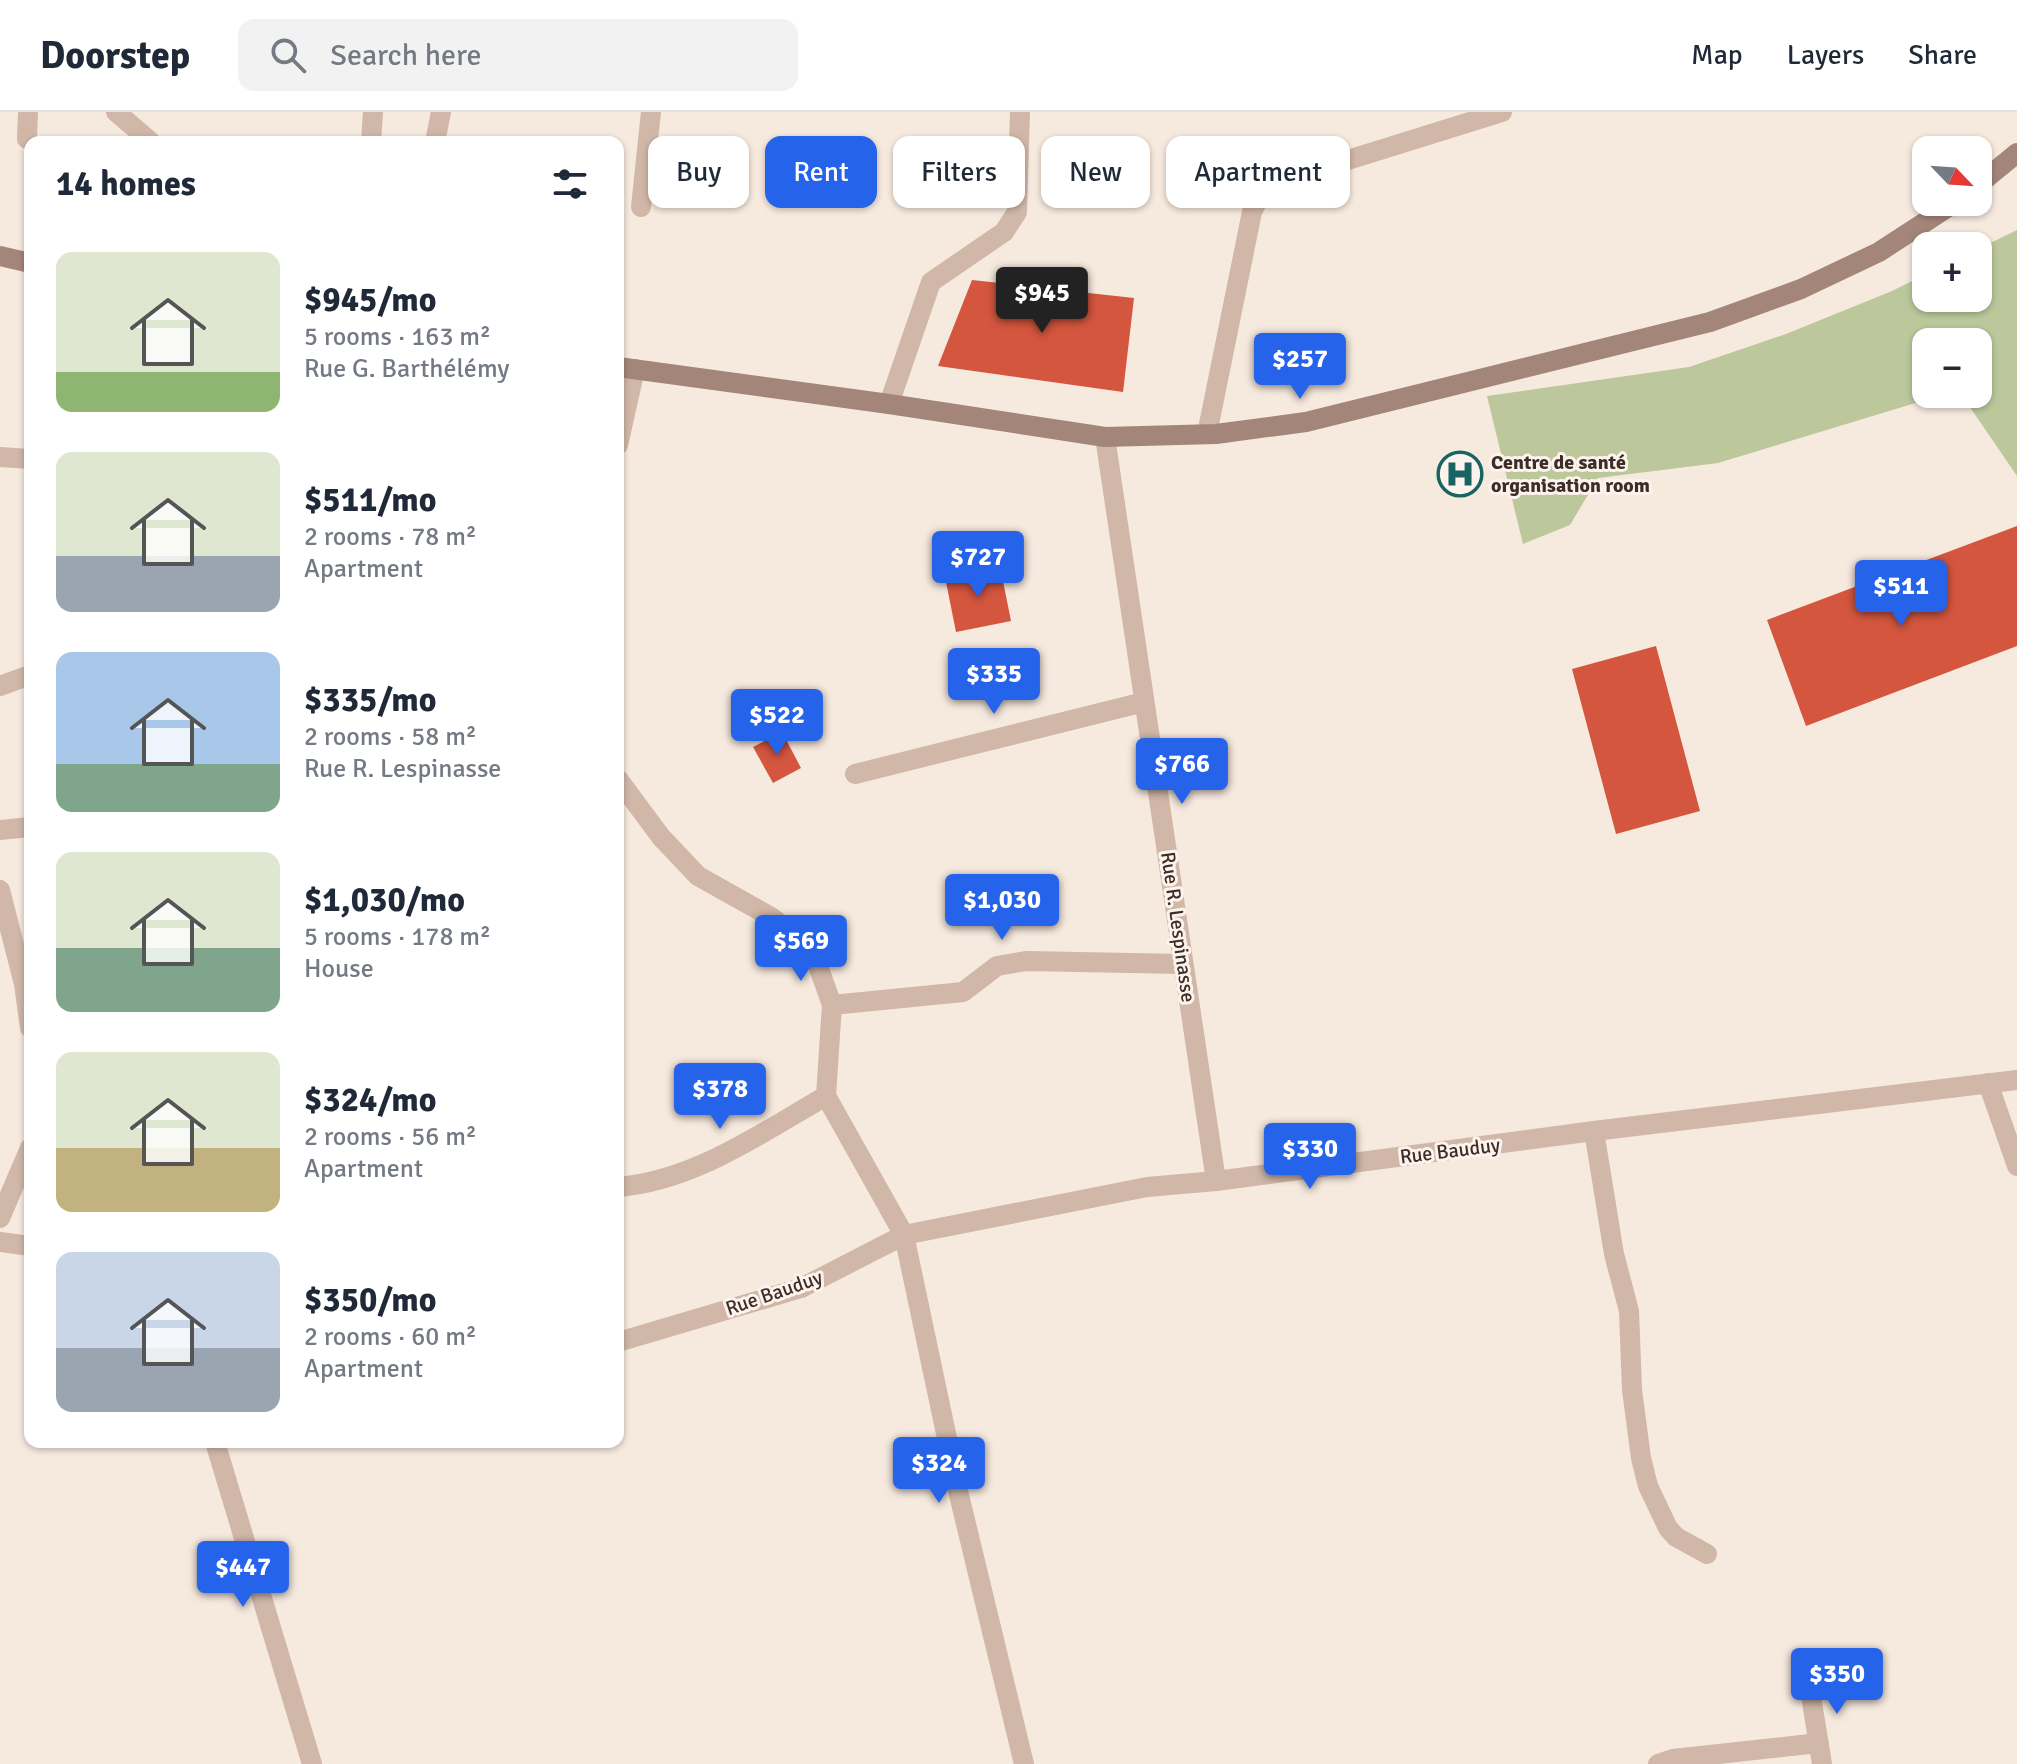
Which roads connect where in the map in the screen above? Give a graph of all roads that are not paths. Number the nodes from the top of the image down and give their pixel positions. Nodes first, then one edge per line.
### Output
1 (28, 112) edge
2 (116, 112) edge
3 (373, 112) edge
4 (441, 112) edge
5 (651, 112) edge
6 (1020, 112) edge
7 (1502, 112) edge
8 (27, 136) edge
9 (144, 136) edge
10 (371, 136) edge
11 (436, 136) edge
12 (2017, 153) edge
13 (1992, 174) edge
14 (641, 207) dead end
15 (1934, 216) edge
16 (0, 256) edge
17 (24, 262) edge
18 (626, 368) edge
19 (889, 404) junction
20 (1207, 434) junction
21 (1105, 437) junction
22 (0, 457) edge
23 (24, 459) edge
24 (24, 677) edge
25 (0, 686) edge
26 (1144, 702) junction
27 (855, 774) dead end
28 (624, 787) edge
29 (24, 828) edge
30 (0, 830) edge
31 (0, 890) edge
32 (1183, 964) junction
33 (24, 974) edge
34 (832, 1005) junction
35 (2017, 1080) edge
36 (1988, 1083) junction
37 (826, 1096) junction
38 (1594, 1131) junction
39 (24, 1162) edge
40 (2017, 1166) edge
41 (1216, 1181) junction
42 (624, 1186) edge
43 (0, 1218) edge
44 (904, 1235) junction
45 (0, 1242) edge
46 (24, 1245) edge
47 (624, 1340) edge
48 (217, 1448) edge
49 (1707, 1554) dead end
50 (1811, 1696) dead end
51 (1820, 1754) edge
52 (312, 1764) edge
53 (1024, 1764) edge
54 (1658, 1764) edge

1 - 8 street
2 - 9 street
3 - 10 street
4 - 11 street
5 - 14 street
6 - 19 street
7 - 20 street
12 - 13 main road
15 - 20 main road
16 - 17 main road
18 - 19 main road
19 - 21 main road
20 - 21 main road
21 - 26 street, Rue R. Lespinasse
22 - 23 street
24 - 25 street
26 - 27 street
26 - 32 street, Rue R. Lespinasse
28 - 34 street
29 - 30 street
31 - 33 street
32 - 34 street
32 - 41 street, Rue R. Lespinasse
34 - 37 street
35 - 36 street, Rue Bauduy
36 - 38 street, Rue Bauduy
36 - 40 street
37 - 42 street
37 - 44 street
38 - 41 street, Rue Bauduy
38 - 49 street
39 - 43 street
41 - 44 street, Rue Bauduy
44 - 47 street, Rue Bauduy
44 - 53 street
45 - 46 street
48 - 52 street
50 - 51 street
51 - 54 street

